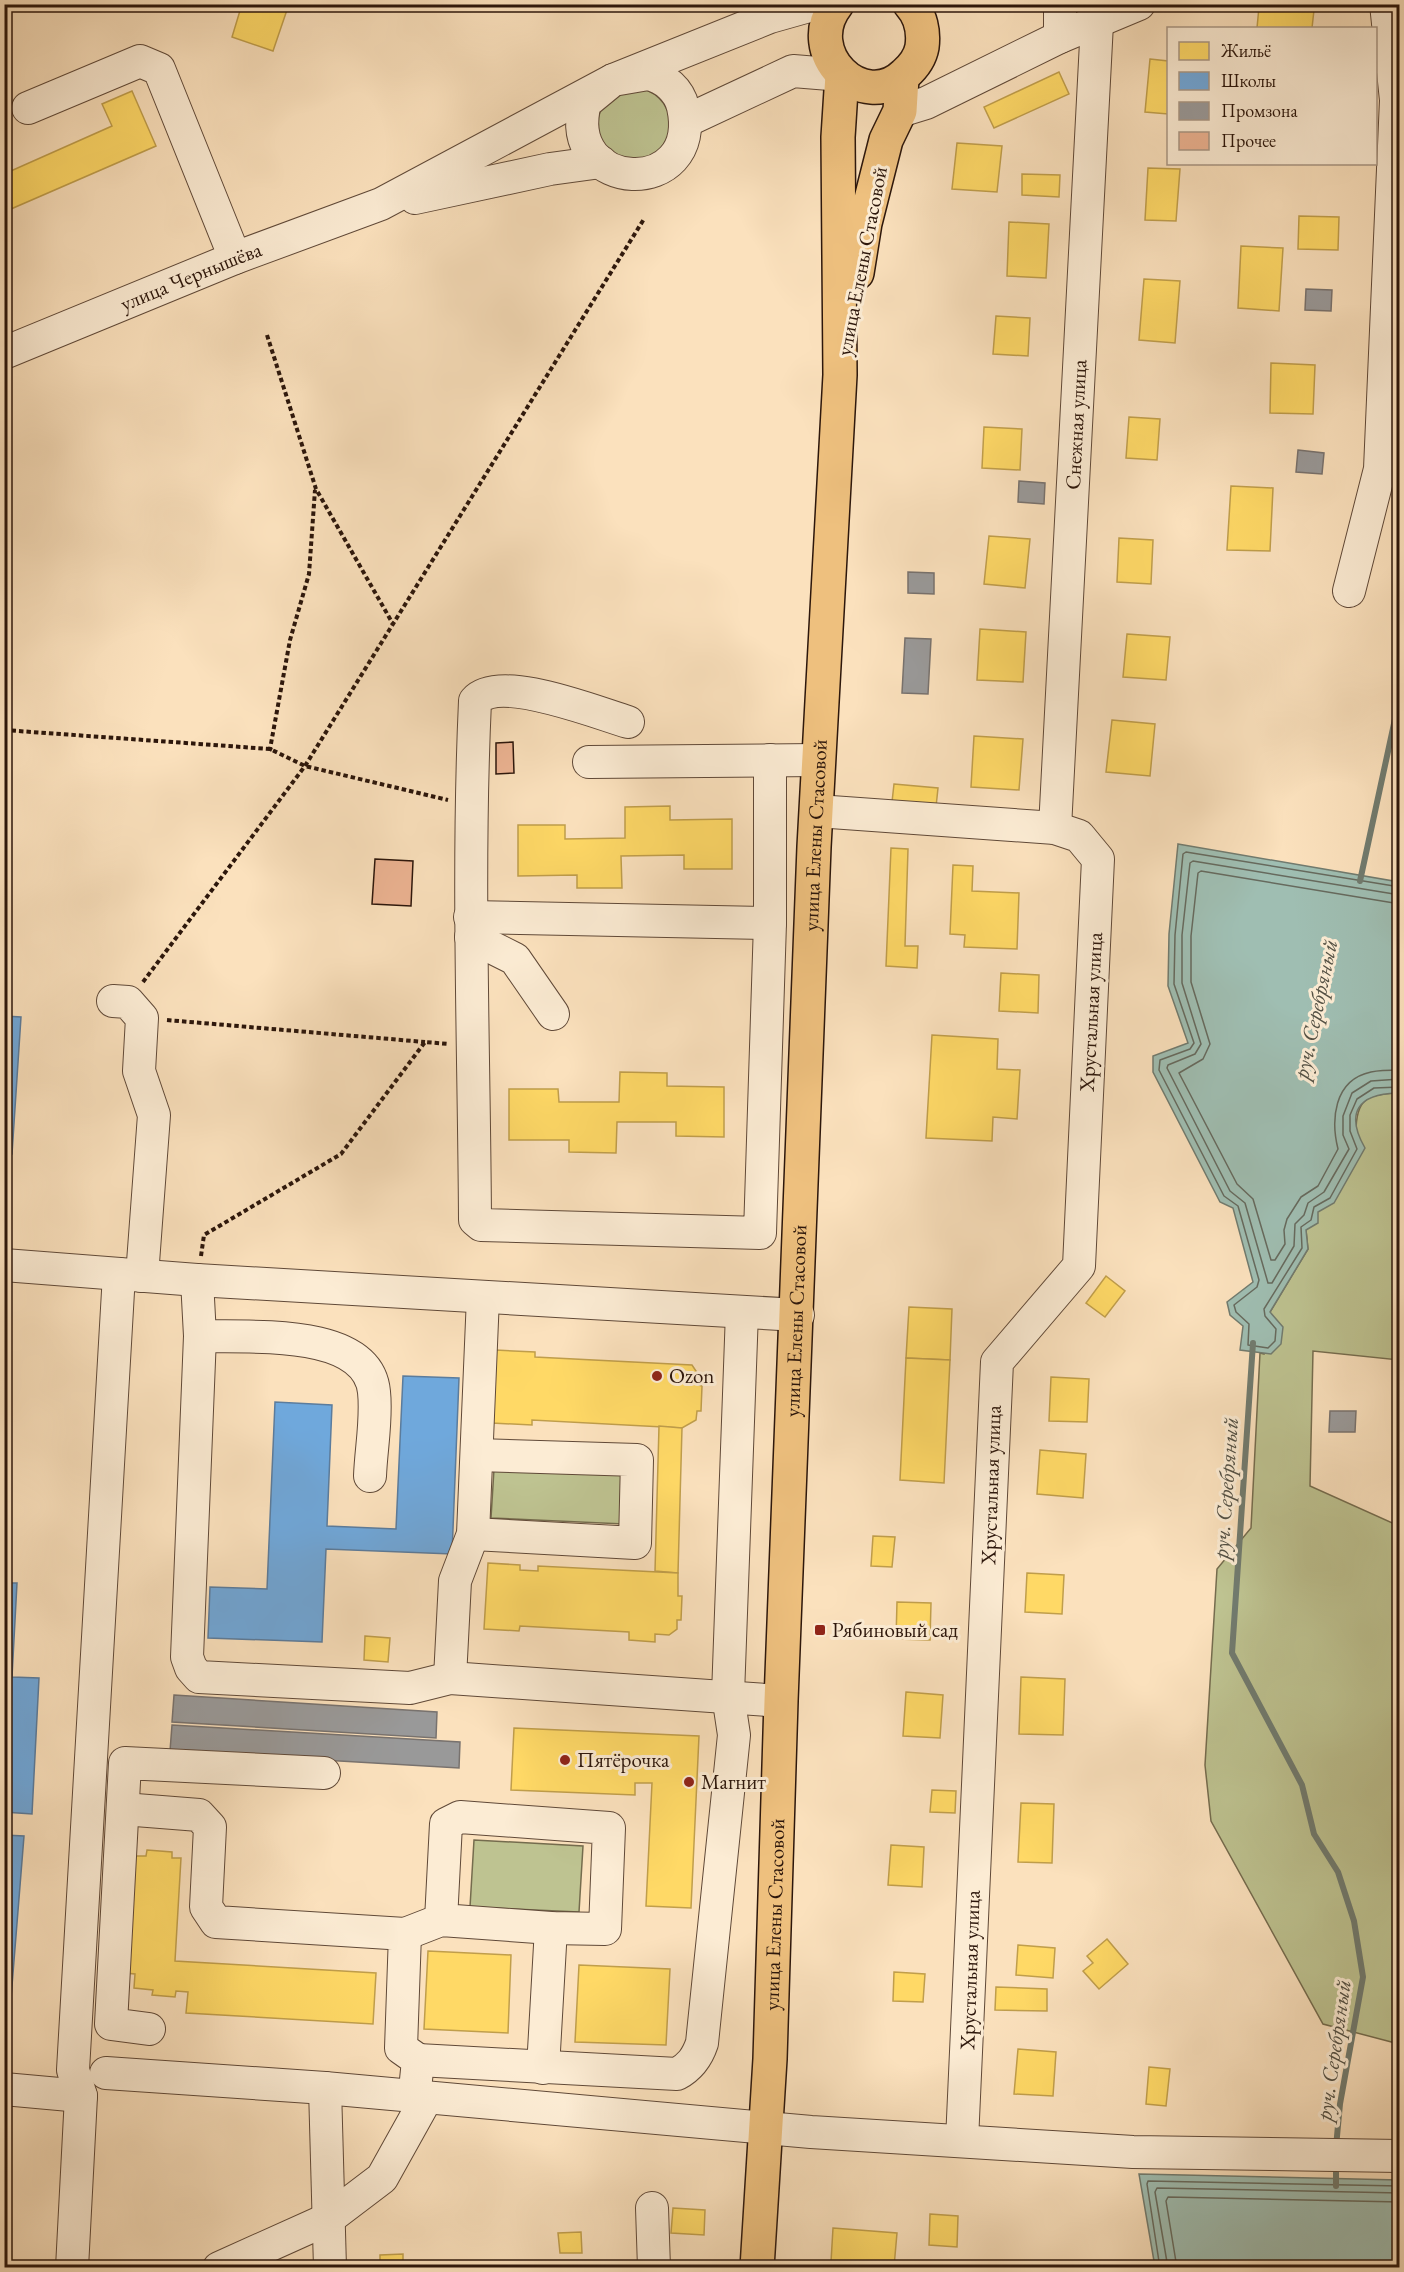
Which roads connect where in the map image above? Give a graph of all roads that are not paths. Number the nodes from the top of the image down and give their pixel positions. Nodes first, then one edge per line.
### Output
1 (816, 4) edge
2 (837, 4) edge
3 (1060, 4) edge
4 (1138, 4) edge
5 (1386, 4) edge
6 (913, 6) edge
7 (1097, 22) junction
8 (1060, 37) junction
9 (842, 75) junction
10 (902, 78) junction
11 (613, 80) junction
12 (28, 108) dead end
13 (900, 111) junction
14 (686, 121) junction
15 (601, 162) junction
16 (381, 204) junction
17 (235, 258) junction
18 (4, 353) edge
19 (840, 375) junction
20 (1349, 591) dead end
21 (628, 722) dead end
22 (770, 760) junction
23 (819, 760) junction
24 (589, 762) dead end
25 (817, 811) junction
26 (1055, 828) junction
27 (770, 923) junction
28 (471, 927) junction
29 (128, 1007) road end
30 (553, 1014) dead end
31 (4, 1265) edge
32 (131, 1275) junction
33 (197, 1280) junction
34 (483, 1297) junction
35 (742, 1312) junction
36 (798, 1315) junction
37 (200, 1336) junction
38 (477, 1455) junction
39 (370, 1476) dead end
40 (473, 1534) junction
41 (450, 1678) junction
42 (728, 1695) junction
43 (781, 1701) junction
44 (324, 1773) dead end
45 (123, 1809) junction
46 (441, 1920) junction
47 (551, 1928) junction
48 (405, 1934) junction
49 (150, 2029) dead end
50 (418, 2060) junction
51 (543, 2068) junction
52 (106, 2073) dead end
53 (325, 2088) junction
54 (4, 2089) edge
55 (81, 2096) junction
56 (420, 2098) junction
57 (766, 2129) junction
58 (962, 2141) junction
59 (1400, 2156) edge
60 (652, 2208) dead end
61 (328, 2219) junction
62 (72, 2268) edge
63 (219, 2268) edge
64 (330, 2268) edge
65 (654, 2268) edge
66 (757, 2268) edge

1 - 11 street, улица Чернышёва
2 - 9 main road
3 - 8 street
4 - 7 street
5 - 20 street
6 - 10 main road
7 - 8 street
7 - 26 street, Снежная улица
8 - 13 street
9 - 10 main road
9 - 14 street
9 - 19 main road, улица Елены Стасовой
10 - 13 main road, улица Елены Стасовой
11 - 14 street, улица Чернышёва
11 - 15 street, улица Чернышёва
11 - 16 street, улица Чернышёва
12 - 17 street
13 - 19 main road, улица Елены Стасовой
14 - 15 street, улица Чернышёва
15 - 16 street, улица Чернышёва
16 - 17 street, улица Чернышёва
17 - 18 street, улица Чернышёва
19 - 23 main road, улица Елены Стасовой
21 - 28 street
22 - 23 street
22 - 24 street
22 - 27 street
23 - 25 main road, улица Елены Стасовой
25 - 26 street
25 - 36 main road, улица Елены Стасовой
26 - 58 street, Хрустальная улица
27 - 28 street
27 - 28 street
28 - 30 street
29 - 32 street
31 - 32 street
32 - 33 street
32 - 55 street
33 - 34 street
33 - 37 street
34 - 35 street
34 - 38 street
35 - 36 street
35 - 42 street
36 - 43 main road, улица Елены Стасовой
37 - 39 street
37 - 41 street
38 - 40 street
38 - 40 street
40 - 41 street
41 - 42 street
42 - 43 street
42 - 51 street
43 - 57 main road, улица Елены Стасовой
44 - 45 street
45 - 48 street
45 - 49 street
46 - 47 street
46 - 47 street
46 - 48 street
47 - 51 street
48 - 50 street
50 - 51 street
50 - 56 street
52 - 53 street
53 - 56 street
53 - 61 street
54 - 55 street
55 - 62 street
56 - 57 street
56 - 61 street
57 - 58 street
57 - 66 main road, улица Елены Стасовой
58 - 59 street
60 - 65 street
61 - 63 street
61 - 64 street

